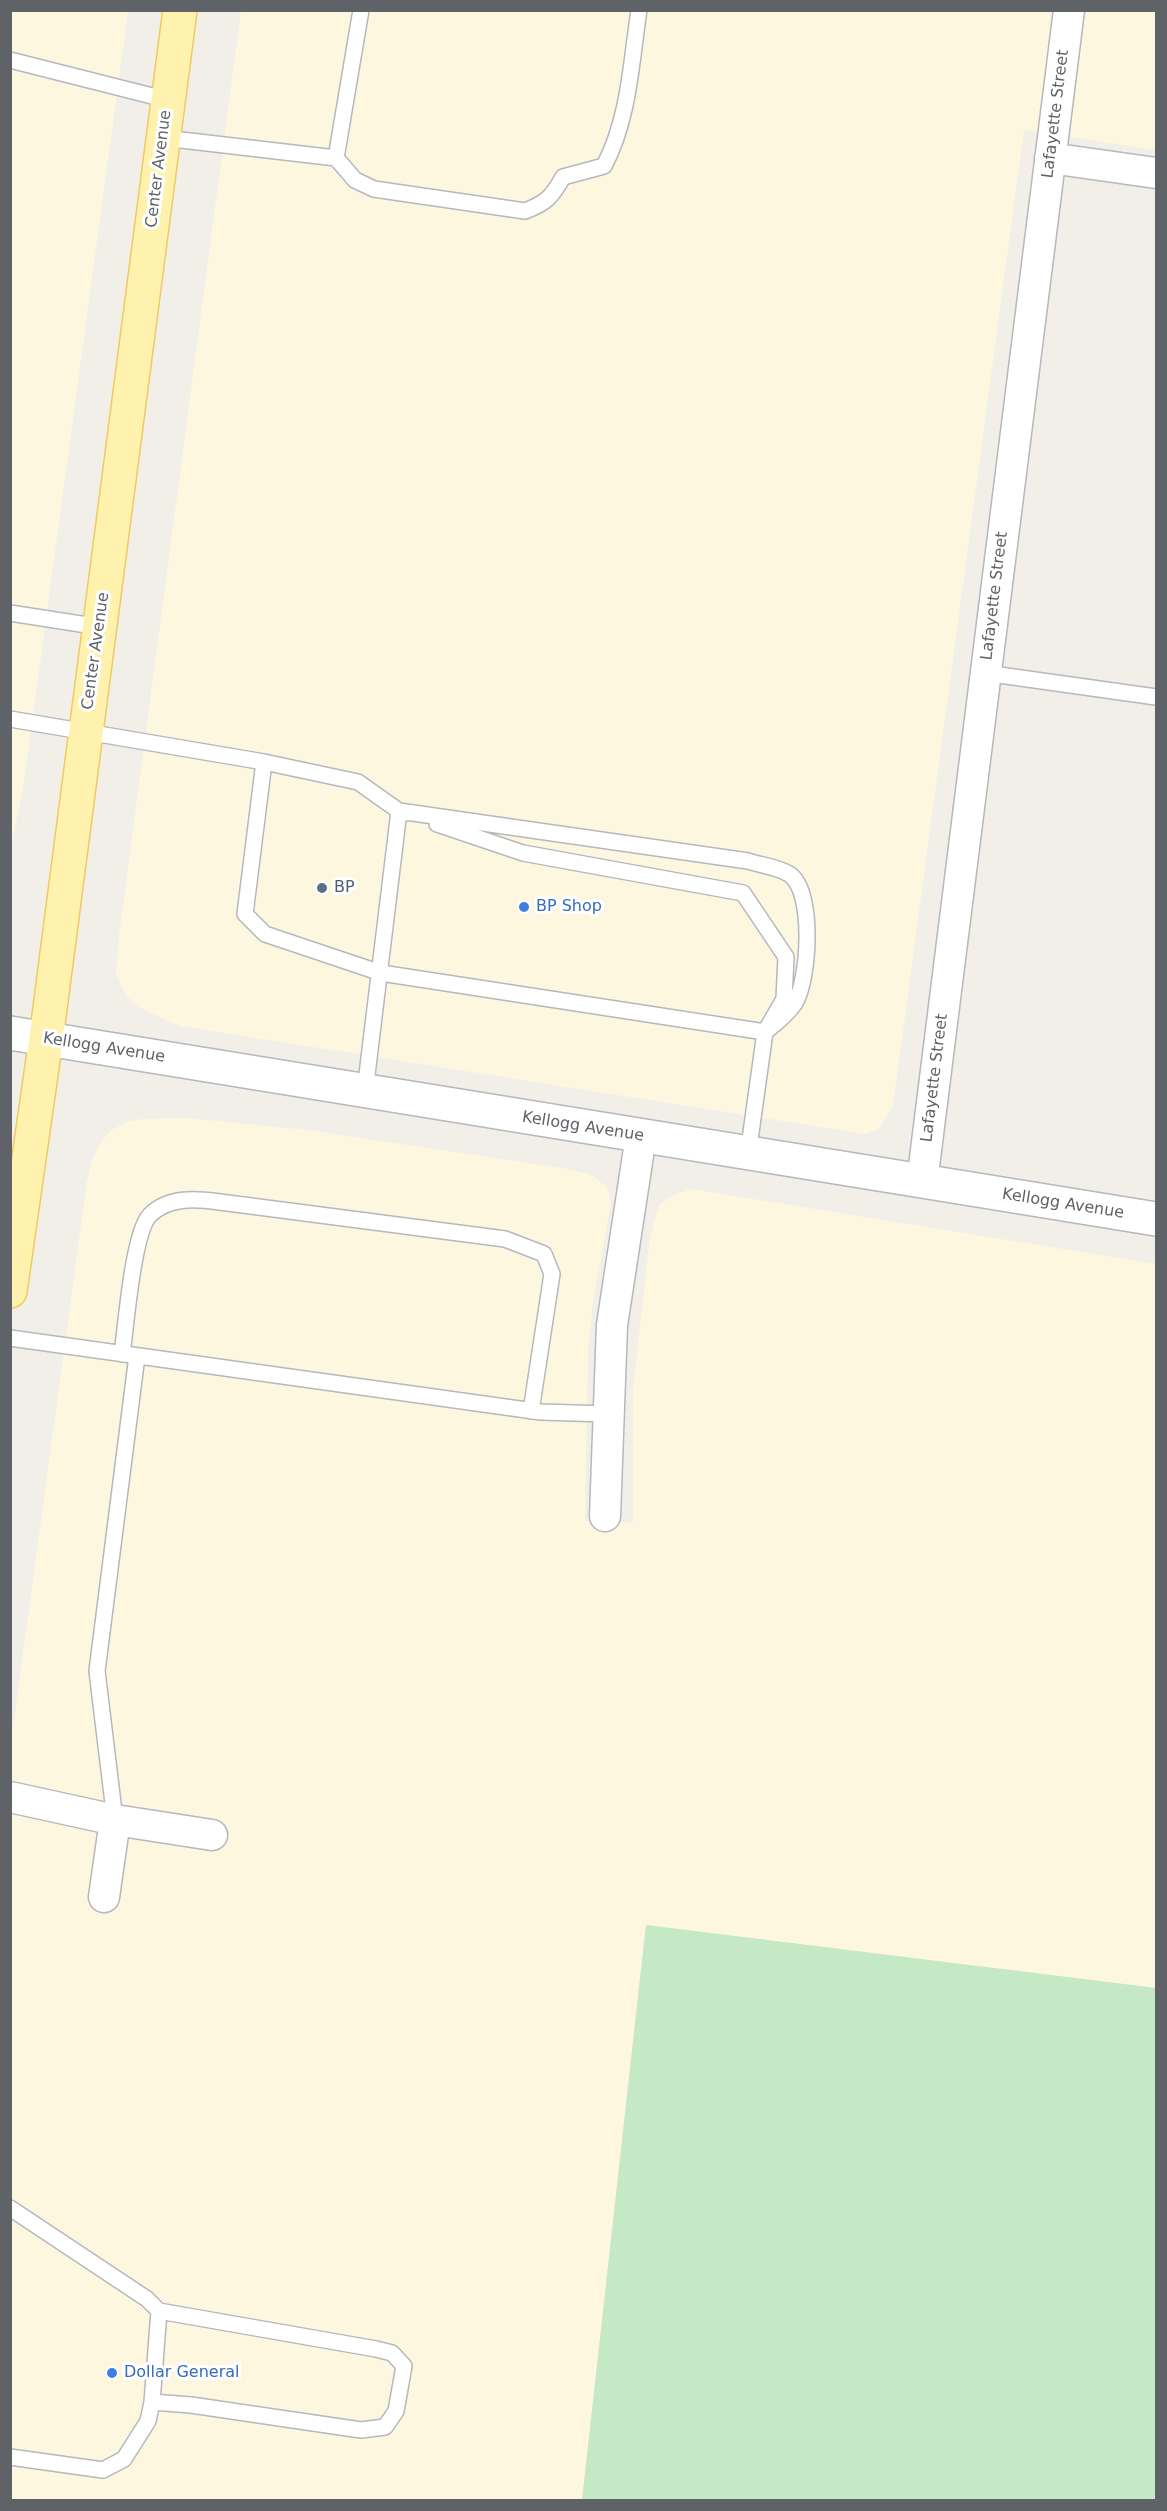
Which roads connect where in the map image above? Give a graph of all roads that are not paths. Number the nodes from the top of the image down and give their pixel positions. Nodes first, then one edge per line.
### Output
1 (180, 10) edge
2 (361, 10) edge
3 (639, 10) edge
4 (1069, 10) edge
5 (10, 60) edge
6 (168, 100) junction
7 (164, 138) junction
8 (336, 158) junction
9 (1050, 158) junction
10 (1156, 173) edge
11 (10, 613) edge
12 (99, 627) junction
13 (985, 673) junction
14 (1156, 697) edge
15 (10, 718) edge
16 (85, 731) junction
17 (264, 762) junction
18 (399, 811) junction
19 (381, 973) junction
20 (765, 1032) junction
21 (10, 1033) edge
22 (46, 1039) junction
23 (365, 1091) junction
24 (640, 1136) junction
25 (748, 1154) junction
26 (922, 1182) junction
27 (1156, 1219) edge
28 (10, 1291) edge
29 (10, 1338) edge
30 (130, 1355) junction
31 (531, 1411) junction
32 (608, 1413) junction
33 (605, 1516) dead end
34 (10, 1797) edge
35 (115, 1820) junction
36 (212, 1834) dead end
37 (104, 1897) dead end
38 (10, 2208) edge
39 (159, 2311) junction
40 (152, 2402) junction
41 (10, 2457) edge

1 - 6 main road, Center Avenue
2 - 8 lane
3 - 8 lane
4 - 9 street, Lafayette Street
5 - 6 lane
6 - 7 main road, Center Avenue
7 - 8 lane
7 - 12 main road, Center Avenue
9 - 10 street
9 - 13 street, Lafayette Street
11 - 12 lane
12 - 16 main road, Center Avenue
13 - 14 lane
13 - 26 street, Lafayette Street
15 - 16 lane
16 - 17 lane
16 - 22 main road, Center Avenue
17 - 18 lane
17 - 19 lane
18 - 19 lane
18 - 20 lane
18 - 20 lane
19 - 20 lane
19 - 23 lane
20 - 25 lane
21 - 22 street, Kellogg Avenue
22 - 23 street, Kellogg Avenue
22 - 28 main road, Center Avenue
23 - 24 street, Kellogg Avenue
24 - 25 street, Kellogg Avenue
24 - 32 street
25 - 26 street, Kellogg Avenue
26 - 27 street, Kellogg Avenue
29 - 30 lane
30 - 31 lane
30 - 31 lane
30 - 35 lane
31 - 32 lane
32 - 33 street
34 - 35 street
35 - 36 street
35 - 37 street
38 - 39 lane
39 - 40 lane
39 - 40 lane
40 - 41 lane

